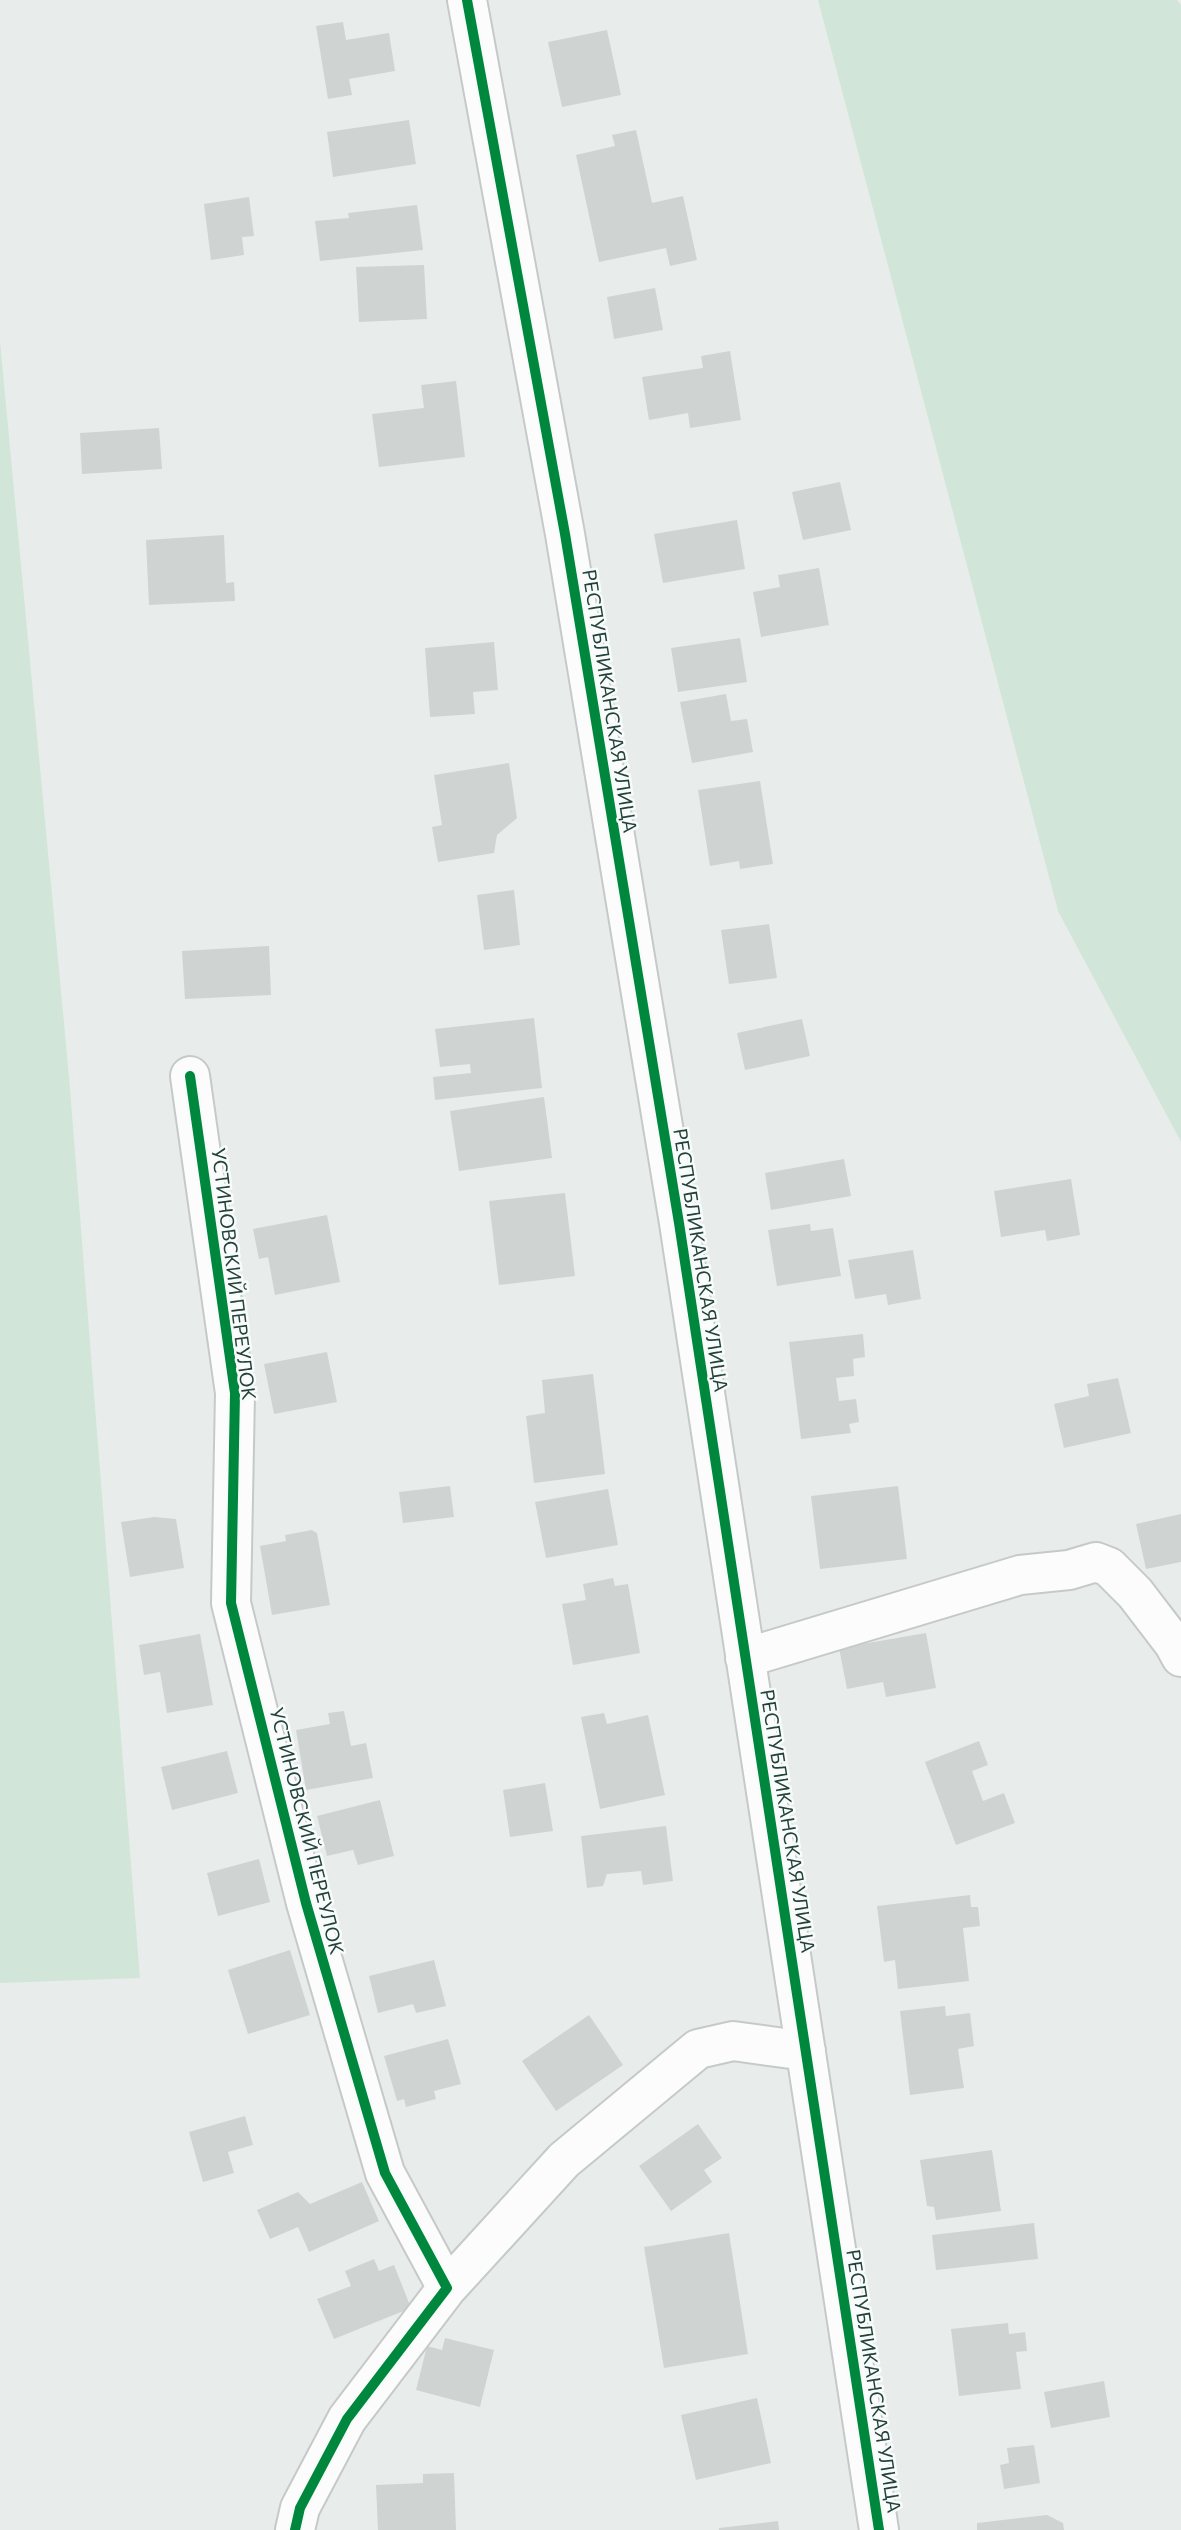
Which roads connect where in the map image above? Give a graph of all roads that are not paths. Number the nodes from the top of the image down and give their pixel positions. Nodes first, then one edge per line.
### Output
1 (467, 0) edge
2 (190, 1076) dead end
3 (1181, 1657) edge
4 (745, 1658) junction
5 (806, 2050) junction
6 (447, 2288) junction
7 (295, 2530) edge
8 (879, 2530) edge

1 - 4 street, РЕСПУБЛИКАНСКАЯ УЛИЦА
2 - 6 street, УСТИНОВСКИЙ ПЕРЕУЛОК
3 - 4 street
4 - 5 street, РЕСПУБЛИКАНСКАЯ УЛИЦА
5 - 6 street
5 - 8 street, РЕСПУБЛИКАНСКАЯ УЛИЦА
6 - 7 street

